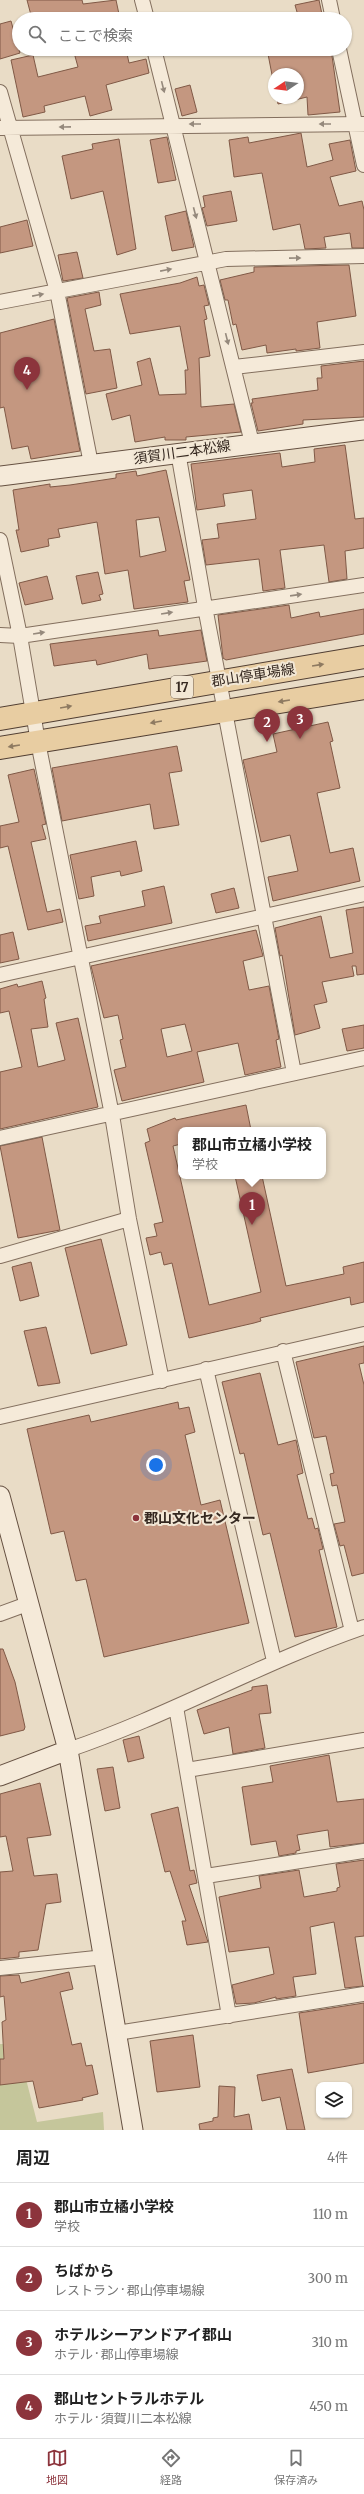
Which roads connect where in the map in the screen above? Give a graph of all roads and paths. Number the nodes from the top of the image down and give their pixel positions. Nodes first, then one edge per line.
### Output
1 (142, 0) edge
2 (329, 0) edge
3 (145, 12) edge
4 (332, 12) edge
5 (156, 56) edge
6 (341, 56) edge
7 (0, 92) edge
8 (172, 124) junction
9 (360, 124) edge
10 (5, 128) edge
11 (364, 165) edge
12 (364, 256) edge
13 (208, 262) junction
14 (57, 291) junction
15 (0, 302) edge
16 (364, 352) edge
17 (234, 367) junction
18 (364, 430) edge
19 (252, 443) junction
20 (178, 452) junction
21 (92, 464) junction
22 (0, 476) edge
23 (0, 540) edge
24 (364, 585) edge
25 (204, 607) junction
26 (0, 634) edge
27 (20, 636) junction
28 (364, 657) edge
29 (219, 681) junction
30 (364, 688) edge
31 (226, 710) junction
32 (33, 713) junction
33 (0, 719) edge
34 (38, 742) junction
35 (0, 748) edge
36 (364, 894) edge
37 (264, 916) junction
38 (81, 957) junction
39 (0, 975) edge
40 (364, 1058) edge
41 (294, 1073) junction
42 (112, 1115) junction
43 (0, 1138) edge
44 (129, 1219) junction
45 (0, 1256) edge
46 (364, 1334) edge
47 (284, 1351) junction
48 (206, 1369) junction
49 (162, 1381) junction
50 (0, 1416) edge
51 (0, 1497) edge
52 (30, 1603) junction
53 (0, 1614) edge
54 (358, 1629) edge
55 (274, 1661) junction
56 (176, 1707) junction
57 (364, 1740) edge
58 (68, 1750) junction
59 (187, 1770) junction
60 (0, 1776) edge
61 (364, 1851) edge
62 (206, 1876) junction
63 (105, 1957) junction
64 (0, 1968) edge
65 (364, 1994) edge
66 (229, 2016) junction
67 (117, 2033) junction
68 (133, 2130) edge

1 - 3 street
2 - 4 street
5 -> 8 street
6 - 9 street
7 - 10 street
9 -> 8 street
8 -> 10 street
8 -> 13 street
9 - 11 street
10 - 14 street
13 -> 12 street
14 -> 13 street
13 -> 17 street
15 -> 14 street
14 - 21 street
16 - 17 street
17 - 19 street
18 - 19 street, 須賀川二本松線
19 - 20 street, 須賀川二本松線
20 - 21 street, 須賀川二本松線
20 - 25 street
21 - 22 street, 須賀川二本松線
23 - 27 street
25 -> 24 street
27 -> 25 street
25 - 29 street
26 - 27 street
27 - 32 street
29 -> 28 main road, 郡山停車場線 / 17
29 - 31 street
32 -> 29 main road, 郡山停車場線 / 17
30 -> 31 main road, 17
31 -> 34 main road, 17
31 - 37 street
32 - 33 main road, 郡山停車場線 / 17
32 - 34 street
34 -> 35 main road, 17
34 - 38 street
36 - 37 street
37 - 38 street
37 - 41 street
38 - 39 street
38 - 42 street
40 - 41 street
41 - 42 street
42 - 43 street
42 - 44 street
44 - 45 street
44 - 49 street
46 - 47 street
47 - 48 street
47 - 54 street
48 - 49 street
48 - 55 street
49 - 50 street
51 - 52 street
52 - 53 street
52 - 58 street
54 - 55 street
55 - 56 street
56 - 58 street
56 - 59 street
57 - 59 street
58 - 60 street
58 - 63 street
59 - 62 street
61 - 62 street
62 - 66 street
63 - 64 street
63 - 67 street
65 - 66 street
66 - 67 street
67 - 68 street

